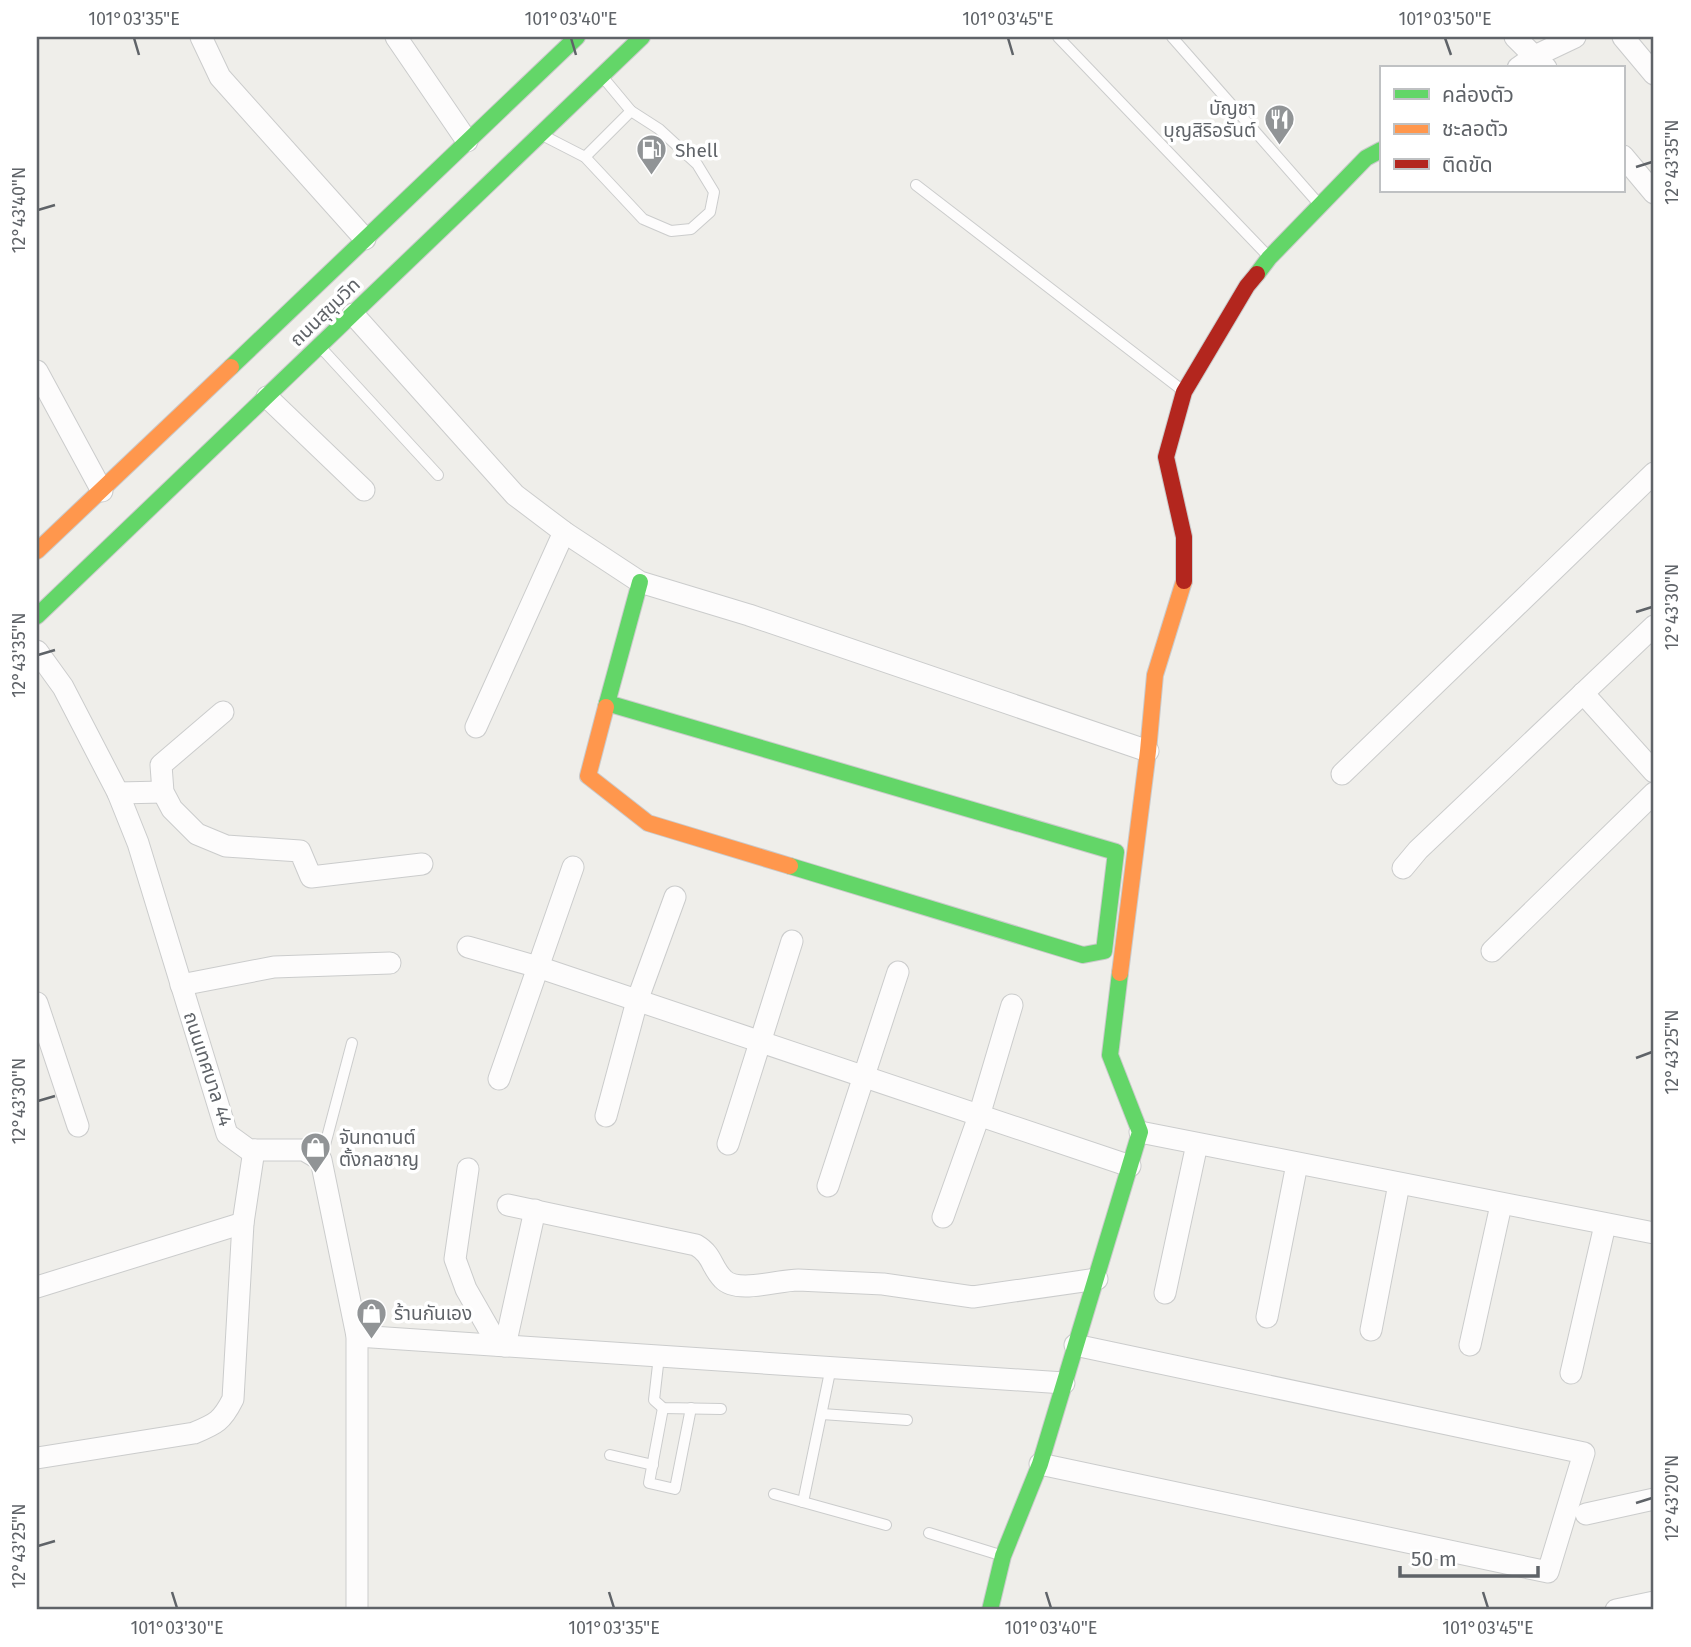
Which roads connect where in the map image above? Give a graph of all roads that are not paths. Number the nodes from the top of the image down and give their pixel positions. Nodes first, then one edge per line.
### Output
1 (201, 37) edge
2 (396, 37) edge
3 (545, 37) edge
4 (577, 37) edge
5 (642, 37) edge
6 (1058, 37) edge
7 (1172, 37) edge
8 (1515, 37) edge
9 (1575, 37) edge
10 (1623, 37) edge
11 (558, 55) junction
12 (1533, 64) edge
13 (1654, 74) edge
14 (601, 76) junction
15 (631, 111) junction
16 (540, 134) junction
17 (467, 141) junction
18 (1380, 151) edge
19 (1624, 157) edge
20 (585, 158) junction
21 (916, 185) dead end
22 (1654, 193) edge
23 (1321, 207) junction
24 (365, 239) junction
25 (1269, 258) junction
26 (353, 314) junction
27 (320, 346) junction
28 (37, 371) edge
29 (1184, 392) junction
30 (267, 397) junction
31 (1654, 473) edge
32 (438, 475) dead end
33 (364, 490) dead end
34 (102, 491) junction
35 (564, 532) junction
36 (37, 551) edge
37 (640, 582) junction
38 (37, 616) edge
39 (1654, 626) edge
40 (37, 651) edge
41 (1583, 693) junction
42 (607, 703) junction
43 (223, 712) dead end
44 (476, 727) dead end
45 (1148, 751) junction
46 (1654, 772) edge
47 (1342, 774) dead end
48 (163, 792) junction
49 (118, 793) junction
50 (1654, 793) edge
51 (422, 864) dead end
52 (573, 867) dead end
53 (1403, 867) dead end
54 (675, 897) dead end
55 (792, 941) dead end
56 (468, 947) dead end
57 (1492, 951) dead end
58 (390, 963) dead end
59 (538, 967) junction
60 (898, 972) dead end
61 (181, 985) junction
62 (637, 1001) junction
63 (37, 1003) edge
64 (1013, 1005) dead end
65 (760, 1042) junction
66 (352, 1043) dead end
67 (863, 1077) junction
68 (499, 1079) dead end
69 (606, 1116) dead end
70 (979, 1116) junction
71 (78, 1126) dead end
72 (1140, 1132) junction
73 (728, 1144) dead end
74 (1197, 1144) junction
75 (254, 1150) junction
76 (321, 1160) junction
77 (1297, 1164) junction
78 (1130, 1166) junction
79 (468, 1169) dead end
80 (1399, 1184) junction
81 (828, 1186) dead end
82 (508, 1205) dead end
83 (1501, 1205) junction
84 (535, 1210) junction
85 (943, 1217) dead end
86 (243, 1223) junction
87 (1605, 1225) junction
88 (1654, 1233) edge
89 (1097, 1279) junction
90 (37, 1287) edge
91 (1165, 1293) dead end
92 (1267, 1317) dead end
93 (1371, 1330) dead end
94 (357, 1336) junction
95 (1075, 1345) junction
96 (1469, 1345) dead end
97 (502, 1346) junction
98 (659, 1356) junction
99 (831, 1367) junction
100 (1571, 1373) dead end
101 (1064, 1383) junction
102 (663, 1408) junction
103 (691, 1408) junction
104 (720, 1409) dead end
105 (822, 1414) junction
106 (907, 1420) dead end
107 (610, 1455) dead end
108 (37, 1458) edge
109 (1040, 1464) junction
110 (653, 1465) junction
111 (774, 1493) dead end
112 (1654, 1499) edge
113 (803, 1502) junction
114 (1586, 1514) dead end
115 (886, 1525) dead end
116 (929, 1533) dead end
117 (1003, 1556) junction
118 (1654, 1602) edge
119 (357, 1610) edge
120 (990, 1610) edge
121 (1615, 1610) edge

1 - 24 street
2 - 17 street
3 - 11 street
4 - 11 main road, ถนนสุขุมวิท
5 - 14 main road, ถนนสุขุมวิท
6 - 25 lane
7 - 23 lane
8 - 12 street
9 - 12 street
10 - 13 street
11 - 17 main road, ถนนสุขุมวิท
14 - 15 lane
14 - 16 main road, ถนนสุขุมวิท
15 - 20 lane
15 - 20 lane
16 - 20 lane
16 - 26 main road, ถนนสุขุมวิท
17 - 24 main road, ถนนสุขุมวิท
18 - 23 main road
19 - 22 street
21 - 29 lane
23 - 25 main road
24 - 34 main road, ถนนสุขุมวิท
25 - 29 main road
26 - 27 main road, ถนนสุขุมวิท
26 - 35 street
27 - 30 main road, ถนนสุขุมวิท
27 - 32 lane
28 - 34 street
29 - 45 main road
30 - 33 street
30 - 38 main road, ถนนสุขุมวิท
31 - 47 street
34 - 36 main road, ถนนสุขุมวิท
35 - 37 street
35 - 44 street
37 - 42 main road
37 - 45 street
39 - 41 street
40 - 49 street, ถนนเทศบาล 44
41 - 46 street
41 - 53 street
42 - 42 main road
43 - 48 street
45 - 72 main road
48 - 49 street
48 - 51 street
49 - 61 street, ถนนเทศบาล 44
50 - 57 street
52 - 59 street
54 - 62 street
55 - 65 street
56 - 59 street
58 - 61 street
59 - 62 street
59 - 68 street
60 - 67 street
61 - 75 street, ถนนเทศบาล 44
62 - 65 street
62 - 69 street
63 - 71 street
64 - 70 street
65 - 67 street
65 - 73 street
66 - 76 lane
67 - 70 street
67 - 81 street
70 - 78 street
70 - 85 street
72 - 74 street
72 - 78 main road
74 - 77 street
74 - 91 street
75 - 76 street
75 - 86 street
76 - 94 street
77 - 80 street
77 - 92 street
78 - 89 main road
79 - 97 street
80 - 83 street
80 - 93 street
82 - 84 street
83 - 87 street
83 - 96 street
84 - 89 street
84 - 97 street
86 - 90 street
86 - 108 street
87 - 88 street
87 - 100 street
89 - 95 main road
94 - 97 street
94 - 119 street
95 - 101 main road
95 - 109 street
97 - 98 street
98 - 99 street
98 - 102 lane
99 - 101 street
99 - 105 lane
101 - 109 main road
102 - 103 lane
102 - 110 lane
103 - 104 lane
103 - 110 lane
105 - 106 lane
105 - 113 lane
107 - 110 lane
109 - 117 main road
111 - 113 lane
112 - 114 street
113 - 115 lane
116 - 117 lane
117 - 120 main road
118 - 121 street

